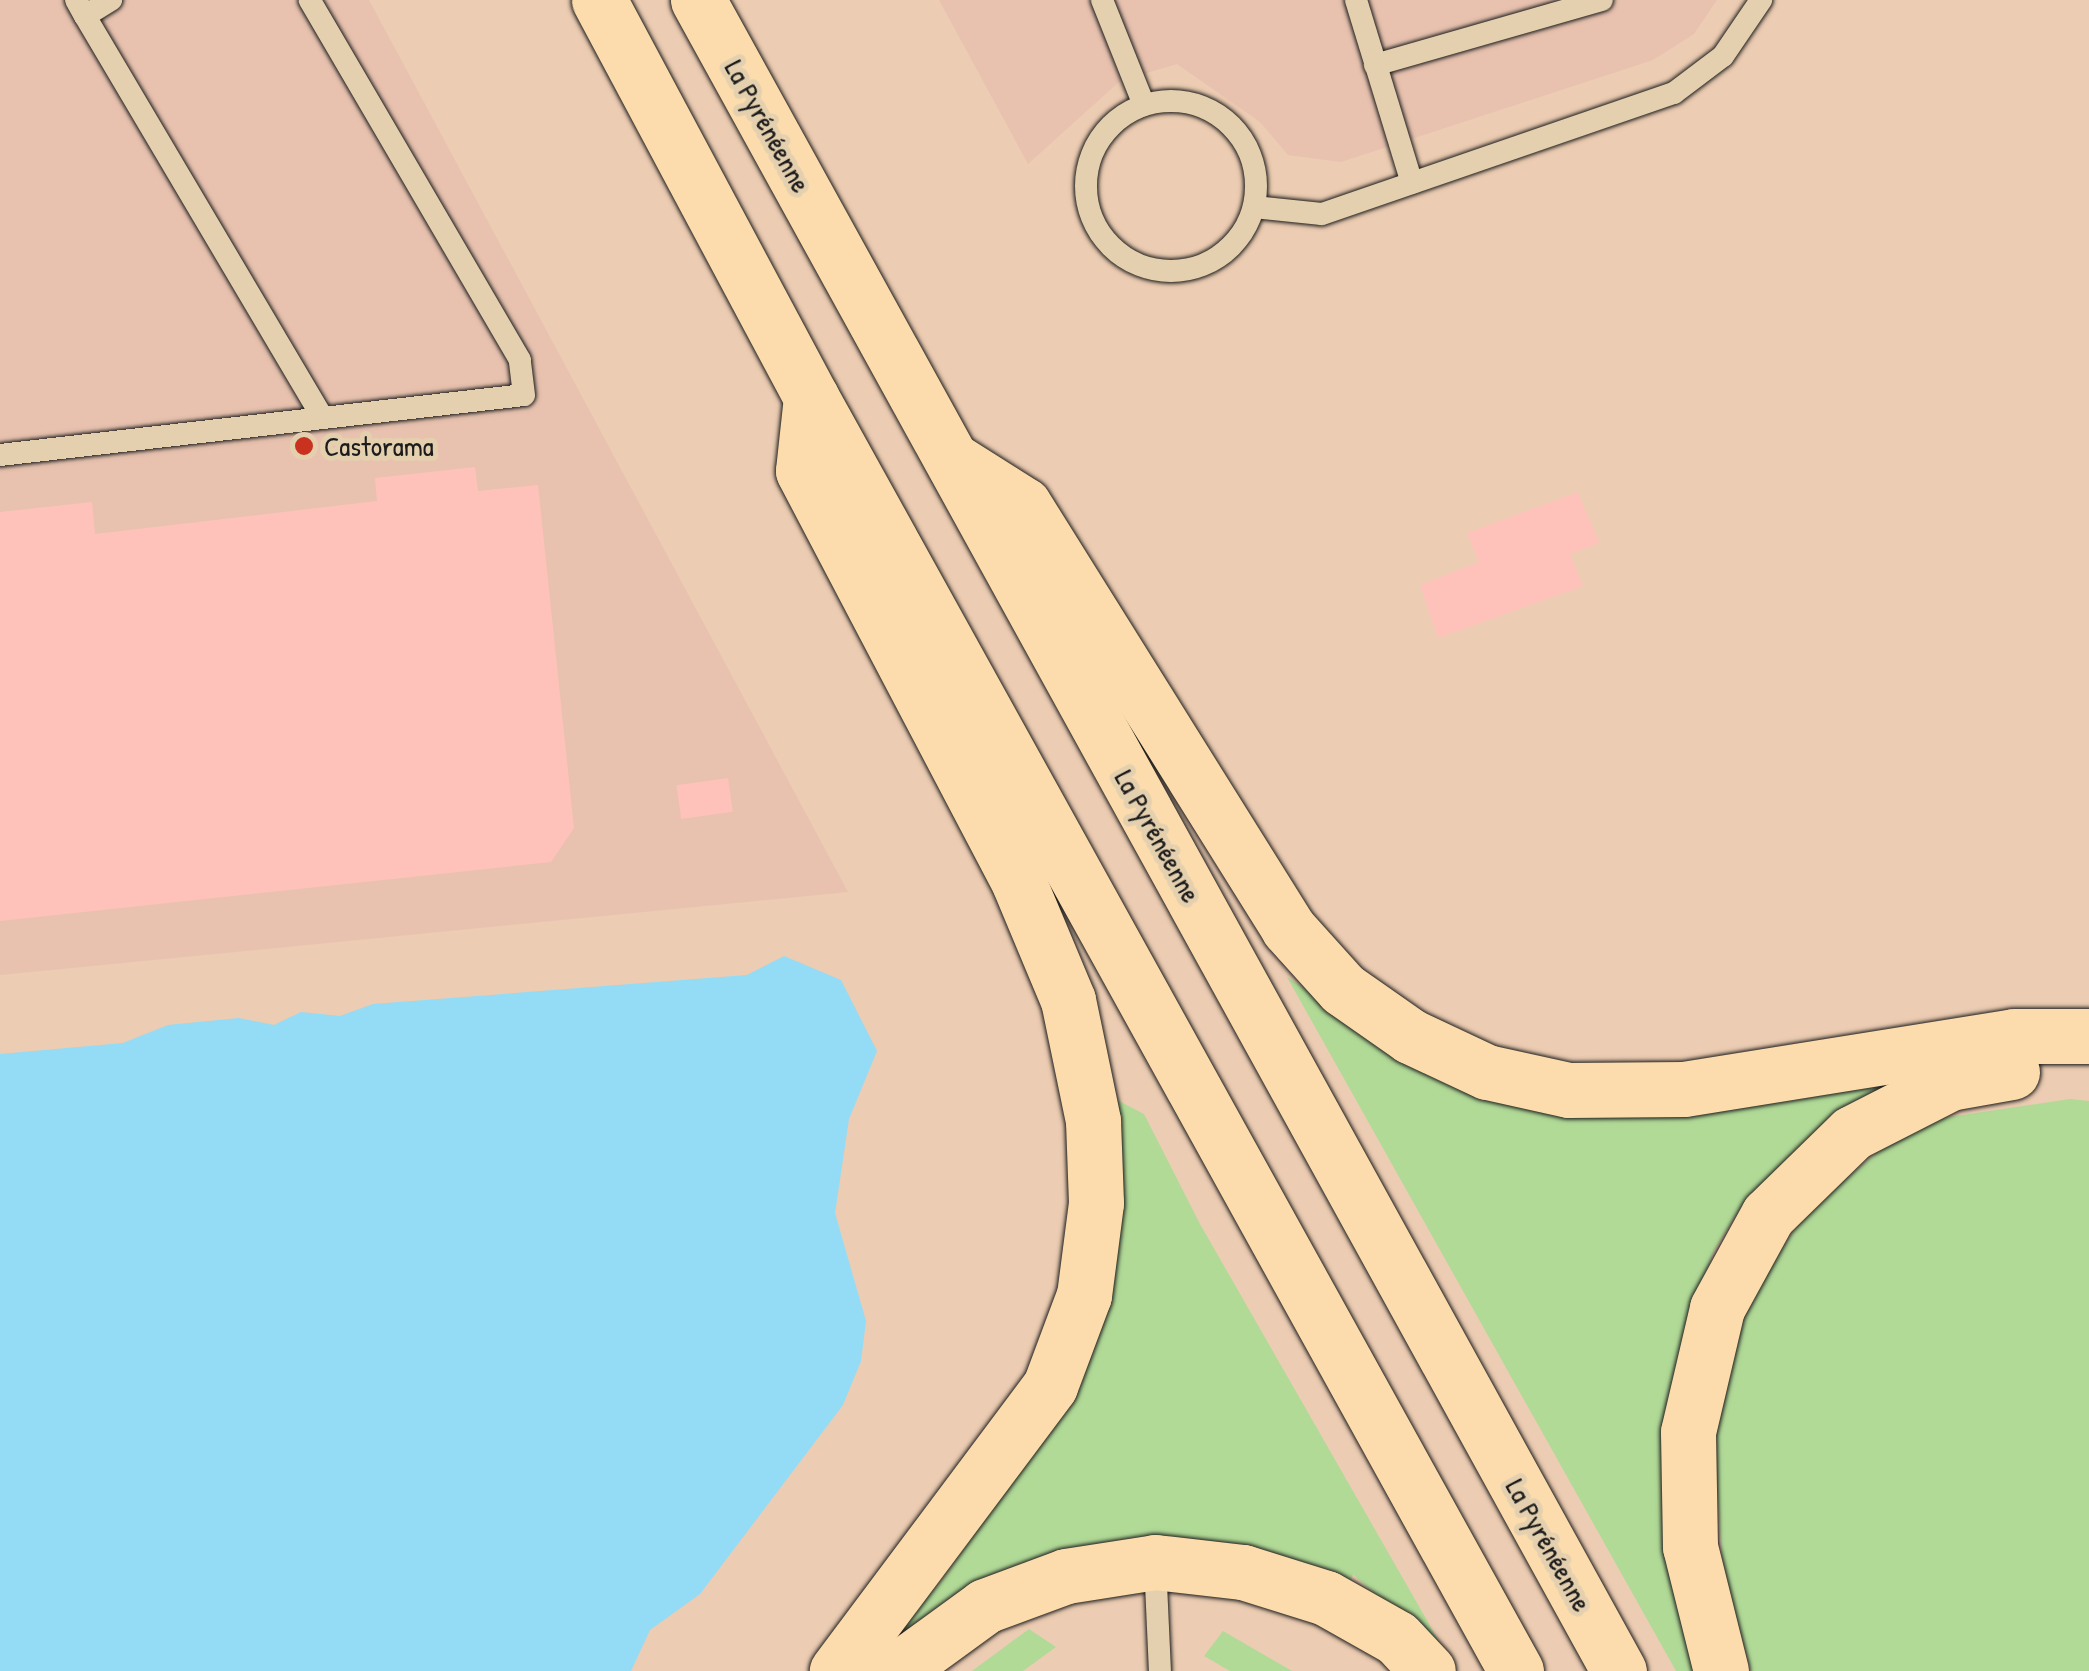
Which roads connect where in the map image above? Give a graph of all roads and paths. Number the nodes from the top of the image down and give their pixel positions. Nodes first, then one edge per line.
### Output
1 (112, 0) edge
2 (310, 0) edge
3 (599, 0) edge
4 (698, 0) edge
5 (1102, 0) edge
6 (1356, 0) edge
7 (1602, 0) edge
8 (1761, 0) edge
9 (80, 8) edge
10 (1376, 65) junction
11 (1144, 105) junction
12 (1412, 183) junction
13 (1254, 206) junction
14 (811, 398) junction
15 (322, 416) junction
16 (0, 454) edge
17 (955, 462) junction
18 (2089, 1036) edge
19 (2089, 1069) edge
20 (1155, 1562) junction
21 (837, 1671) edge
22 (896, 1671) edge
23 (1160, 1671) edge
24 (1428, 1671) edge
25 (1516, 1671) edge
26 (1620, 1671) edge
27 (1721, 1671) edge

1 - 9 lane
2 - 15 lane
3 - 14 highway
4 - 17 highway, La Pyrénéenne
5 - 11 lane
6 - 10 lane
7 - 10 lane
8 - 12 lane
9 - 15 lane
10 - 12 lane
11 - 13 lane
11 - 13 lane
12 - 13 lane
14 - 21 highway
14 - 25 highway
15 - 16 lane
17 - 18 highway
17 - 26 highway, La Pyrénéenne
19 - 27 highway
20 - 22 highway
20 - 23 lane
20 - 24 highway

